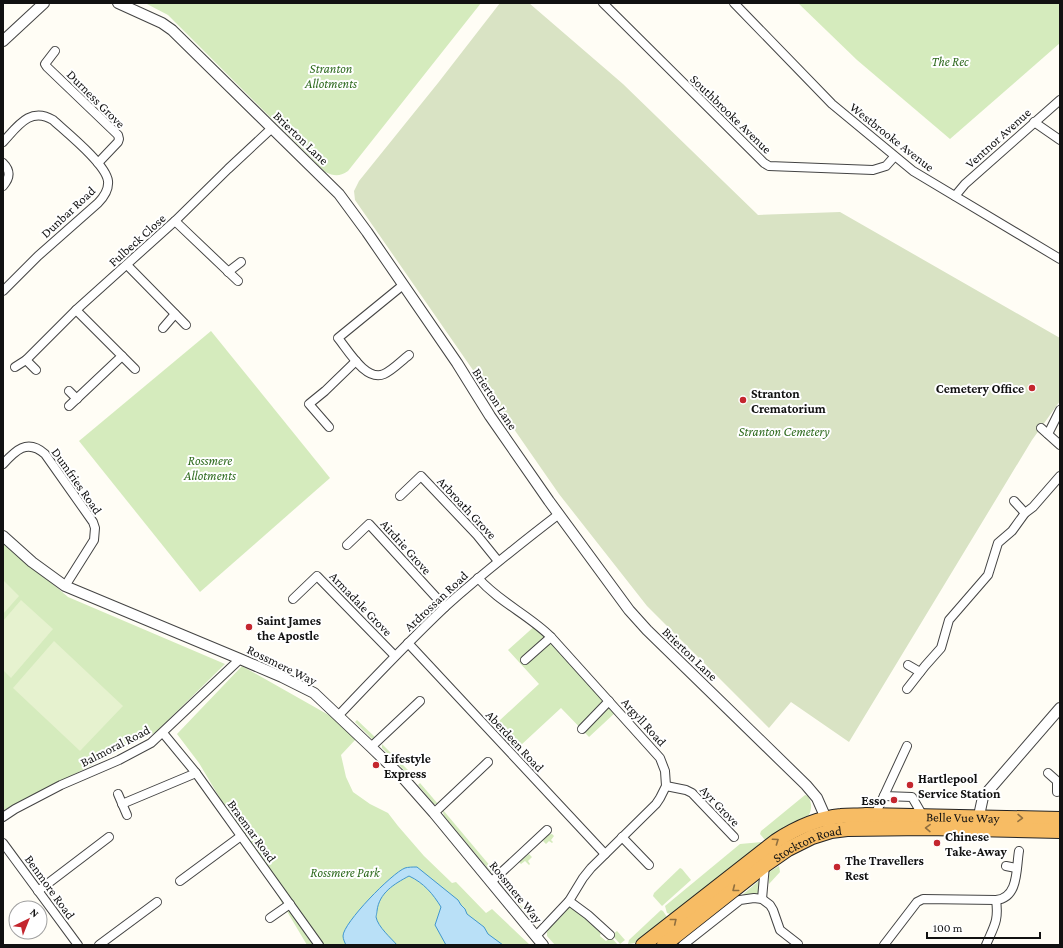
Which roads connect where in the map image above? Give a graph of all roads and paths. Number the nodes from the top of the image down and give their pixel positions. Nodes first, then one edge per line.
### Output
1 (118, 3) edge
2 (603, 3) edge
3 (734, 3) edge
4 (39, 5) edge
5 (3, 41) edge
6 (55, 52) dead end
7 (1060, 100) edge
8 (1034, 122) junction
9 (272, 128) junction
10 (1060, 140) edge
11 (3, 142) edge
12 (894, 157) junction
13 (3, 163) edge
14 (98, 163) junction
15 (3, 186) edge
16 (955, 196) junction
17 (175, 221) junction
18 (1060, 260) edge
19 (241, 262) dead end
20 (126, 265) junction
21 (228, 272) junction
22 (238, 281) dead end
23 (403, 285) junction
24 (3, 291) edge
25 (76, 310) junction
26 (175, 314) junction
27 (186, 325) dead end
28 (163, 328) dead end
29 (409, 355) dead end
30 (122, 356) junction
31 (26, 360) junction
32 (356, 361) junction
33 (15, 367) dead end
34 (135, 369) dead end
35 (36, 370) dead end
36 (69, 391) dead end
37 (77, 399) junction
38 (70, 406) dead end
39 (1060, 410) edge
40 (329, 427) dead end
41 (1060, 445) edge
42 (3, 464) edge
43 (1060, 476) edge
44 (400, 496) dead end
45 (1014, 501) dead end
46 (1025, 513) junction
47 (559, 514) junction
48 (3, 536) edge
49 (347, 545) dead end
50 (498, 561) junction
51 (478, 578) junction
52 (65, 586) junction
53 (293, 599) dead end
54 (445, 607) junction
55 (551, 637) junction
56 (408, 643) junction
57 (395, 656) junction
58 (240, 659) junction
59 (525, 660) dead end
60 (908, 665) dead end
61 (920, 672) junction
62 (907, 688) dead end
63 (420, 701) dead end
64 (609, 702) junction
65 (1060, 708) edge
66 (338, 716) junction
67 (582, 729) dead end
68 (163, 733) junction
69 (371, 746) junction
70 (907, 746) dead end
71 (488, 762) dead end
72 (196, 773) junction
73 (1048, 773) dead end
74 (1058, 780) edge
75 (666, 786) junction
76 (1057, 792) dead end
77 (118, 794) dead end
78 (884, 796) junction
79 (122, 804) junction
80 (434, 813) junction
81 (127, 815) dead end
82 (870, 815) junction
83 (923, 816) junction
84 (3, 817) edge
85 (826, 818) junction
86 (1060, 819) edge
87 (981, 824) junction
88 (547, 830) dead end
89 (831, 831) junction
90 (1060, 831) edge
91 (241, 836) junction
92 (109, 837) dead end
93 (734, 837) dead end
94 (622, 838) junction
95 (3, 843) edge
96 (1019, 851) dead end
97 (605, 854) junction
98 (649, 864) dead end
99 (765, 865) junction
100 (1006, 866) dead end
101 (1016, 868) junction
102 (180, 881) dead end
103 (491, 882) junction
104 (38, 891) junction
105 (762, 899) junction
106 (996, 900) junction
107 (568, 901) junction
108 (157, 902) dead end
109 (290, 904) junction
110 (705, 912) junction
111 (270, 918) dead end
112 (610, 935) dead end
113 (536, 936) junction
114 (78, 945) edge
115 (99, 945) edge
116 (319, 945) edge
117 (543, 945) edge
118 (643, 945) edge
119 (664, 945) edge
120 (682, 945) edge
121 (797, 945) edge
122 (884, 945) edge
123 (986, 945) edge

1 - 9 street, Brierton Lane
2 - 12 street, Southbrooke Avenue
3 - 12 street, Westbrooke Avenue
4 - 5 street
6 - 14 street, Durness Grove
7 - 8 street, Ventnor Avenue
8 - 10 street
8 - 16 street, Ventnor Avenue
9 - 17 street, Fulbeck Close
9 - 23 street, Brierton Lane
11 - 14 street, Dunbar Road
12 - 16 street, Westbrooke Avenue
13 - 15 street
14 - 24 street, Dunbar Road
16 - 18 street, Westbrooke Avenue
17 - 20 street, Fulbeck Close
17 - 21 street
19 - 21 street
20 - 25 street, Fulbeck Close
20 - 26 street
21 - 22 street
23 - 32 street
23 - 47 street, Brierton Lane
25 - 30 street
25 - 31 street, Fulbeck Close
26 - 27 street
26 - 28 street
29 - 32 street
30 - 34 street
30 - 37 street
31 - 33 street, Fulbeck Close
31 - 35 street
32 - 40 street
36 - 37 street
37 - 38 street
39 - 41 street
42 - 52 street, Dumfries Road
43 - 46 street
44 - 50 street, Arbroath Grove
45 - 46 street
46 - 61 street
47 - 50 street, Ardrossan Road
47 - 85 street, Brierton Lane
48 - 52 street, Rossmere Way
49 - 54 street, Airdrie Grove
50 - 51 street, Ardrossan Road
51 - 54 street, Ardrossan Road
51 - 55 street, Argyll Road
52 - 58 street, Rossmere Way
53 - 57 street, Armadale Grove
54 - 56 street, Ardrossan Road
55 - 59 street
55 - 64 street, Argyll Road
56 - 57 street, Ardrossan Road
56 - 97 street, Aberdeen Road
57 - 66 street, Ardrossan Road
58 - 66 street, Rossmere Way
58 - 68 street, Balmoral Road
60 - 61 street
61 - 62 street
63 - 69 street
64 - 67 street
64 - 75 street, Argyll Road
65 - 87 street
66 - 69 street, Rossmere Way
68 - 72 street, Braemar Road
68 - 84 street, Balmoral Road
69 - 80 street, Rossmere Way
70 - 78 street
71 - 80 street
72 - 79 street
72 - 91 street, Braemar Road
73 - 74 street
74 - 76 street
75 - 93 street, Ayr Grove
75 - 94 street
77 - 79 street
78 - 82 street
78 - 83 street
79 - 81 street
80 - 103 street, Rossmere Way
82 - 83 highway, Belle Vue Way
82 - 85 highway, Stockton Road
83 - 87 highway, Belle Vue Way
85 - 89 street, Brierton Lane
110 -> 85 highway, Stockton Road
87 -> 86 highway, Belle Vue Way
87 -> 89 highway, Stockton Road
87 - 90 highway, Stockton Road
88 - 103 street
89 - 99 highway, Stockton Road
91 - 102 street
91 - 109 street, Braemar Road
92 - 104 street
94 - 97 street
94 - 98 street
95 - 104 street, Benmore Road
96 - 101 street
97 - 107 street
99 - 105 street
99 -> 110 highway, Stockton Road
100 - 101 street
101 - 106 street
103 - 113 street, Rossmere Way
104 - 114 street, Benmore Road
105 - 110 street
105 - 121 street
106 - 122 street
106 - 123 street
107 - 112 street
107 - 113 street
108 - 115 street
109 - 111 street
109 - 116 street, Braemar Road
118 -> 110 highway, Stockton Road
110 - 119 highway, Stockton Road
110 - 120 street, Stockton Road
113 - 117 street, Rossmere Way

